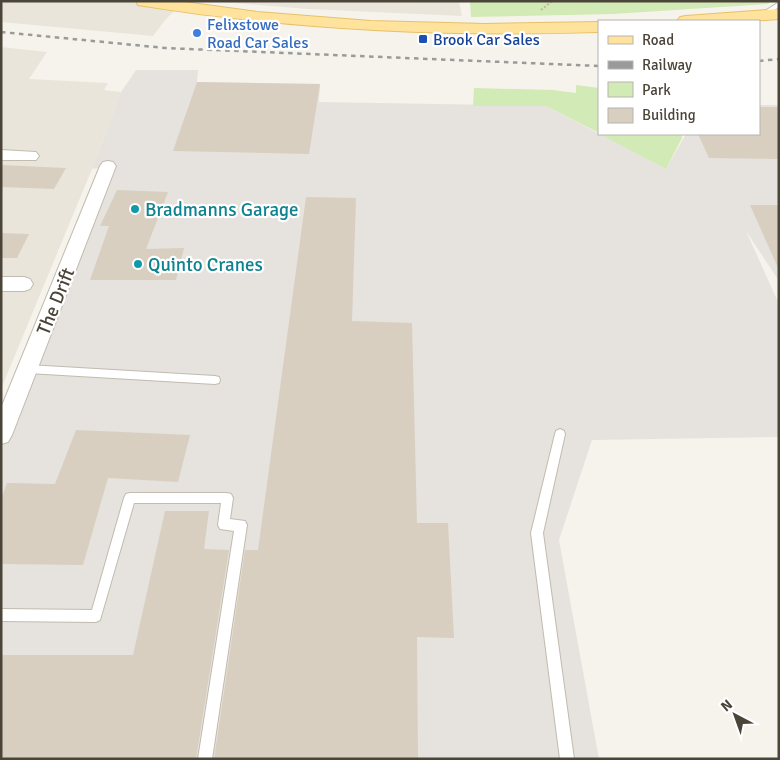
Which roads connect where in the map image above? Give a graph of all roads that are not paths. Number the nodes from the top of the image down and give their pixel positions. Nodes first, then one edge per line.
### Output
1 (144, 1) edge
2 (779, 4) edge
3 (779, 14) edge
4 (761, 16) junction
5 (701, 20) edge
6 (598, 27) edge
7 (1, 155) edge
8 (31, 156) dead end
9 (108, 166) dead end
10 (1, 284) edge
11 (24, 284) dead end
12 (28, 369) junction
13 (215, 380) dead end
14 (560, 434) dead end
15 (1, 435) edge
16 (1, 615) edge
17 (205, 759) edge
18 (567, 759) edge

1 - 6 main road
2 - 4 lane
3 - 4 main road
4 - 5 main road
7 - 8 street
9 - 12 street, The Drift
10 - 11 street
12 - 13 lane
12 - 15 street, The Drift
14 - 18 lane
16 - 17 lane

